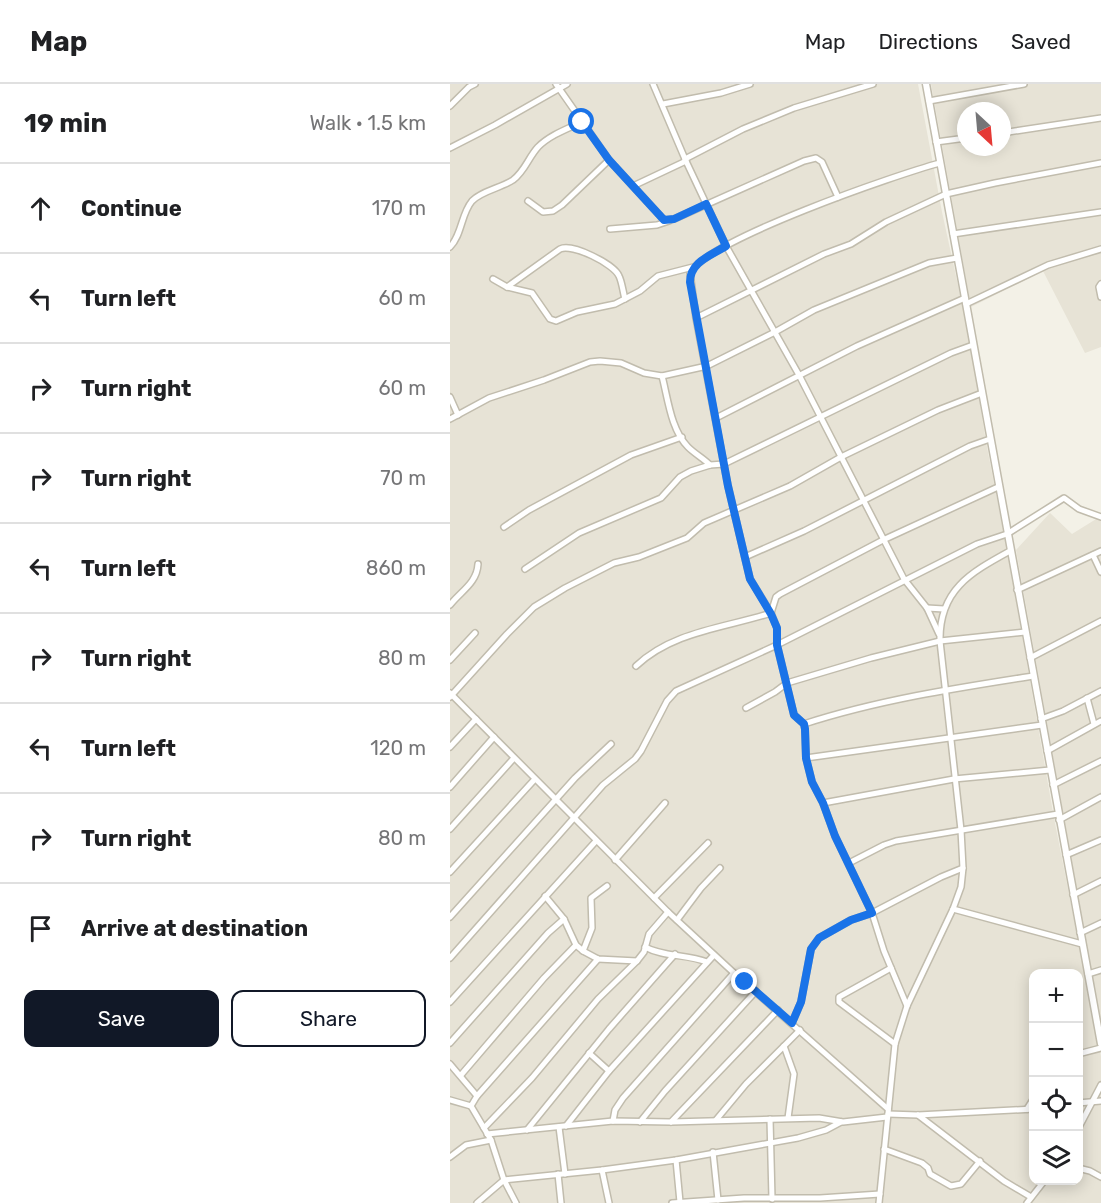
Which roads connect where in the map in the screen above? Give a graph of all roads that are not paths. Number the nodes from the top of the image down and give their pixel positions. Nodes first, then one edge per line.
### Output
1 (475, 84) edge
2 (567, 84) edge
3 (653, 84) edge
4 (750, 84) edge
5 (873, 84) edge
6 (926, 84) edge
7 (1024, 84) edge
8 (557, 86) edge
9 (929, 101) junction
10 (663, 104) junction
11 (450, 106) edge
12 (1101, 118) edge
13 (582, 122) junction
14 (1011, 132) edge
15 (957, 139) edge
16 (936, 141) junction
17 (451, 147) edge
18 (609, 160) junction
19 (686, 160) junction
20 (940, 163) junction
21 (1101, 163) edge
22 (633, 186) junction
23 (946, 194) junction
24 (838, 197) junction
25 (528, 201) dead end
26 (706, 204) junction
27 (1101, 212) edge
28 (669, 221) junction
29 (610, 229) dead end
30 (953, 234) junction
31 (726, 246) junction
32 (450, 247) edge
33 (1101, 249) edge
34 (957, 258) junction
35 (693, 267) junction
36 (493, 279) dead end
37 (1101, 284) edge
38 (507, 287) junction
39 (751, 291) junction
40 (1101, 297) edge
41 (625, 299) junction
42 (965, 301) junction
43 (696, 318) junction
44 (776, 332) junction
45 (973, 345) junction
46 (707, 366) junction
47 (799, 375) junction
48 (662, 376) junction
49 (982, 393) junction
50 (450, 396) edge
51 (458, 415) junction
52 (821, 417) junction
53 (716, 418) junction
54 (450, 419) edge
55 (682, 437) junction
56 (990, 439) junction
57 (841, 457) junction
58 (724, 464) junction
59 (710, 465) junction
60 (998, 487) junction
61 (864, 500) junction
62 (734, 510) junction
63 (1101, 517) edge
64 (504, 527) dead end
65 (1007, 534) junction
66 (883, 540) junction
67 (1010, 551) junction
68 (1101, 551) edge
69 (1093, 555) junction
70 (745, 557) junction
71 (478, 564) dead end
72 (525, 569) dead end
73 (1101, 572) edge
74 (904, 579) junction
75 (1017, 590) junction
76 (450, 604) edge
77 (927, 608) junction
78 (944, 609) junction
79 (771, 614) junction
80 (1101, 621) edge
81 (1025, 632) junction
82 (475, 633) dead end
83 (940, 639) junction
84 (777, 645) junction
85 (1030, 658) junction
86 (450, 660) edge
87 (636, 666) dead end
88 (1034, 676) junction
89 (787, 683) junction
90 (945, 690) junction
91 (1101, 691) edge
92 (451, 695) edge
93 (1087, 699) junction
94 (746, 708) dead end
95 (476, 719) junction
96 (1101, 721) edge
97 (1042, 722) junction
98 (804, 724) junction
99 (1094, 724) junction
100 (950, 736) junction
101 (494, 737) junction
102 (611, 744) dead end
103 (450, 747) edge
104 (1047, 751) junction
105 (514, 758) junction
106 (806, 758) junction
107 (1101, 761) edge
108 (1050, 770) junction
109 (535, 779) junction
110 (954, 779) junction
111 (1053, 785) junction
112 (450, 787) edge
113 (1101, 797) edge
114 (556, 801) junction
115 (665, 803) dead end
116 (823, 803) junction
117 (1059, 817) junction
118 (574, 819) junction
119 (450, 829) edge
120 (961, 830) junction
121 (1101, 840) edge
122 (596, 841) junction
123 (708, 843) dead end
124 (1066, 855) junction
125 (615, 860) junction
126 (849, 863) junction
127 (720, 868) dead end
128 (963, 868) junction
129 (450, 872) edge
130 (1101, 881) edge
131 (607, 886) dead end
132 (1073, 895) junction
133 (545, 896) junction
134 (654, 898) junction
135 (953, 909) junction
136 (668, 912) junction
137 (872, 913) junction
138 (450, 916) edge
139 (564, 919) junction
140 (677, 920) junction
141 (1101, 923) edge
142 (1080, 933) junction
143 (1082, 944) junction
144 (576, 945) junction
145 (645, 947) junction
146 (583, 951) junction
147 (675, 954) junction
148 (714, 955) junction
149 (450, 958) edge
150 (598, 959) junction
151 (637, 961) junction
152 (707, 962) junction
153 (891, 968) junction
154 (1101, 970) edge
155 (734, 973) junction
156 (1088, 974) junction
157 (756, 991) junction
158 (450, 1002) edge
159 (907, 1006) junction
160 (778, 1010) junction
161 (792, 1023) junction
162 (800, 1030) junction
163 (450, 1043) edge
164 (895, 1044) junction
165 (784, 1046) junction
166 (1101, 1046) edge
167 (1083, 1052) edge
168 (589, 1053) junction
169 (450, 1064) edge
170 (609, 1071) junction
171 (461, 1075) junction
172 (1101, 1085) edge
173 (477, 1096) junction
174 (450, 1100) edge
175 (1101, 1101) edge
176 (1092, 1102) junction
177 (1083, 1103) edge
178 (471, 1106) junction
179 (1029, 1109) edge
180 (888, 1113) junction
181 (918, 1115) junction
182 (788, 1118) junction
183 (770, 1119) junction
184 (1083, 1119) edge
185 (716, 1120) junction
186 (613, 1121) junction
187 (640, 1122) junction
188 (671, 1122) junction
189 (843, 1122) junction
190 (566, 1126) junction
191 (559, 1127) junction
192 (527, 1130) junction
193 (486, 1131) junction
194 (491, 1140) junction
195 (772, 1144) junction
196 (884, 1149) junction
197 (713, 1152) junction
198 (450, 1157) edge
199 (676, 1160) junction
200 (980, 1161) junction
201 (1083, 1169) edge
202 (602, 1170) junction
203 (558, 1174) junction
204 (565, 1174) junction
205 (1101, 1177) edge
206 (504, 1180) junction
207 (1042, 1185) edge
208 (880, 1194) junction
209 (1031, 1197) junction
210 (772, 1199) junction
211 (718, 1200) junction
212 (744, 1201) edge
213 (680, 1202) edge
214 (694, 1202) edge
215 (711, 1202) edge
216 (477, 1203) edge
217 (516, 1203) edge
218 (561, 1203) edge
219 (609, 1203) edge
220 (672, 1203) edge
221 (879, 1203) edge
222 (1028, 1203) edge

1 - 11 street
2 - 8 street
3 - 10 street
4 - 10 street
5 - 19 street
6 - 9 street
7 - 9 street
8 - 13 street
8 - 17 street
9 - 16 street
10 - 19 street
12 - 14 street
13 - 18 street
13 - 32 street
15 - 16 street
16 - 20 street
18 - 22 street
18 - 25 street
19 - 22 street
19 - 26 street
20 - 23 street
20 - 24 street
21 - 23 street
22 - 28 street
23 - 30 street
23 - 39 street
24 - 26 street
24 - 31 street
26 - 28 street
26 - 31 street
27 - 30 street
28 - 29 street
30 - 34 street
31 - 35 street
31 - 39 street
33 - 42 street
34 - 42 street
34 - 44 street
35 - 41 street
35 - 43 street
36 - 38 street
37 - 40 street
38 - 41 street
38 - 41 street
39 - 43 street
39 - 44 street
42 - 45 street
42 - 47 street
43 - 46 street
44 - 46 street
44 - 47 street
45 - 49 street
45 - 52 street
46 - 48 street
46 - 53 street
47 - 52 street
47 - 53 street
48 - 51 street
48 - 55 street
49 - 56 street
49 - 57 street
50 - 51 street
51 - 54 street
52 - 57 street
52 - 58 street
53 - 58 street
55 - 59 street
55 - 64 street
56 - 60 street
56 - 61 street
57 - 61 street
57 - 62 street
58 - 59 street
58 - 62 street
59 - 72 street
60 - 65 street
60 - 66 street
61 - 66 street
61 - 70 street
62 - 70 street
62 - 92 street
63 - 65 street
65 - 67 street
65 - 74 street
66 - 74 street
66 - 79 street
67 - 75 street
67 - 78 street
68 - 69 street
69 - 73 street
69 - 75 street
70 - 79 street
71 - 76 street
74 - 77 street
74 - 84 street
75 - 81 street
77 - 78 street
77 - 83 street
78 - 83 street
79 - 84 street
79 - 87 street
80 - 85 street
81 - 83 street
81 - 85 street
82 - 86 street
83 - 89 street
83 - 90 street
84 - 89 street
84 - 118 street
85 - 88 street
88 - 90 street
88 - 97 street
89 - 94 street
89 - 98 street
90 - 98 street
90 - 100 street
91 - 93 street
92 - 95 street
93 - 97 street
93 - 99 street
95 - 101 street
95 - 103 street
96 - 99 street
97 - 100 street
97 - 104 street
98 - 106 street
99 - 104 street
100 - 106 street
100 - 110 street
101 - 105 street
101 - 112 street
102 - 114 street
104 - 108 street
105 - 109 street
105 - 119 street
106 - 116 street
107 - 111 street
108 - 110 street
108 - 111 street
109 - 114 street
109 - 129 street
110 - 116 street
110 - 120 street
111 - 117 street
113 - 117 street
114 - 118 street
114 - 138 street
115 - 125 street
116 - 126 street
117 - 120 street
117 - 124 street
118 - 122 street
118 - 149 street
120 - 126 street
120 - 128 street
121 - 124 street
122 - 125 street
122 - 133 street
123 - 134 street
124 - 132 street
125 - 134 street
126 - 137 street
127 - 140 street
128 - 135 street
128 - 137 street
130 - 132 street
131 - 146 street
132 - 142 street
133 - 139 street
133 - 158 street
134 - 136 street
135 - 143 street
135 - 159 street
136 - 140 street
136 - 145 street
137 - 153 street
137 - 161 street
139 - 144 street
139 - 163 street
140 - 148 street
141 - 142 street
142 - 143 street
143 - 156 street
144 - 146 street
144 - 171 street
145 - 147 street
145 - 151 street
146 - 150 street
147 - 152 street
147 - 168 street
148 - 152 street
148 - 155 street
150 - 151 street
150 - 173 street
151 - 193 street
152 - 170 street
153 - 159 street
153 - 164 street
154 - 156 street
155 - 157 street
155 - 186 street
156 - 166 street
157 - 160 street
157 - 187 street
159 - 164 street
160 - 161 street
160 - 188 street
161 - 162 street
162 - 165 street
162 - 180 street
164 - 180 street
165 - 182 street
165 - 185 street
166 - 167 street
168 - 170 street
168 - 192 street
169 - 171 street
170 - 190 street
171 - 173 street
172 - 176 street
173 - 178 street
174 - 178 street
175 - 176 street
176 - 177 street
176 - 184 street
178 - 193 street
179 - 181 street
180 - 181 street
180 - 189 street
180 - 196 street
181 - 200 street
182 - 183 street
182 - 189 street
183 - 185 street
183 - 195 street
185 - 188 street
186 - 187 street
186 - 190 street
187 - 188 street
189 - 195 street
190 - 191 street
191 - 192 street
191 - 204 street
192 - 193 street
193 - 194 street
194 - 198 street
194 - 206 street
195 - 197 street
195 - 210 street
196 - 200 street
196 - 208 street
197 - 199 street
197 - 211 street
199 - 202 street
199 - 213 street
200 - 209 street
201 - 205 street
202 - 204 street
202 - 219 street
203 - 204 street
203 - 206 street
203 - 218 street
206 - 216 street
206 - 217 street
207 - 209 street
208 - 210 street
208 - 221 street
209 - 222 street
210 - 212 street
211 - 212 street
211 - 215 street
213 - 214 street
213 - 220 street
214 - 215 street

